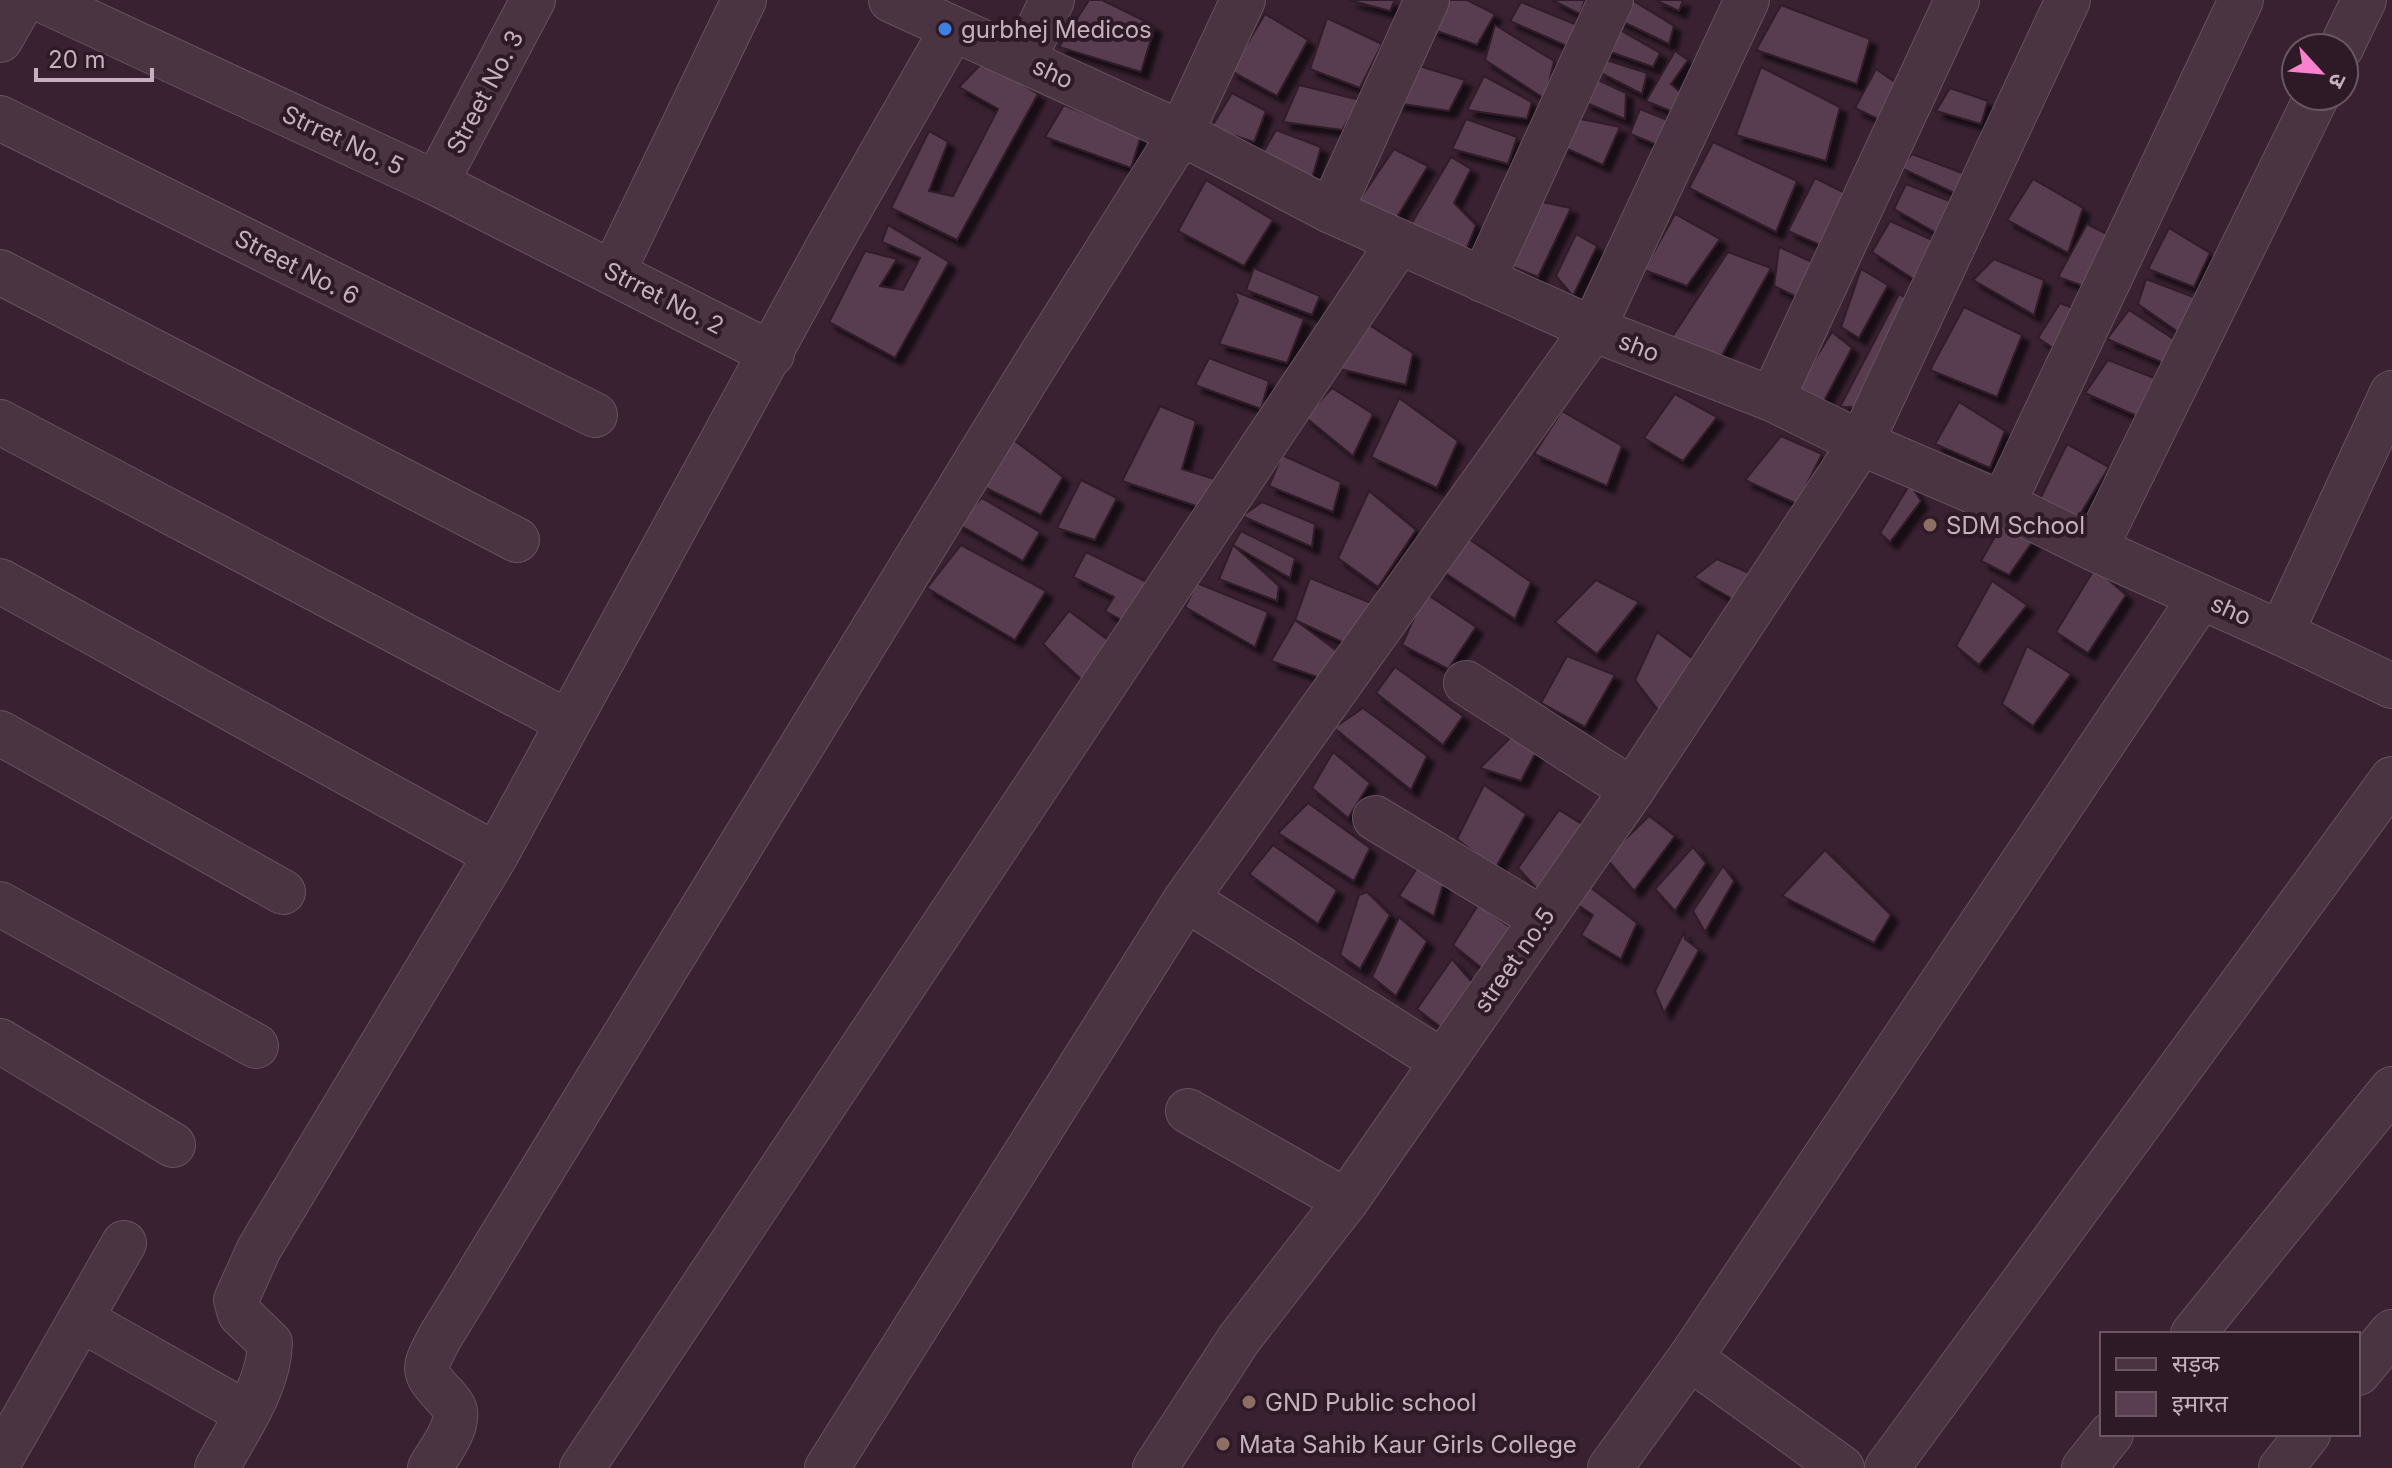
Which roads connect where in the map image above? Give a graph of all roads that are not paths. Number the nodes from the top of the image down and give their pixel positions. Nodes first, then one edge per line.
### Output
1 (23, 0) edge
2 (42, 0) edge
3 (533, 0) edge
4 (744, 0) edge
5 (1052, 0) edge
6 (1243, 0) edge
7 (1427, 0) edge
8 (1611, 0) edge
9 (1747, 0) edge
10 (1957, 0) edge
11 (2068, 0) edge
12 (2241, 0) edge
13 (2364, 0) edge
14 (904, 3) edge
15 (952, 30) junction
16 (2349, 32) edge
17 (0, 40) edge
18 (1024, 59) junction
19 (2309, 112) edge
20 (0, 118) edge
21 (1181, 133) junction
22 (436, 183) junction
23 (1331, 211) junction
24 (1399, 242) junction
25 (556, 243) joint
26 (0, 272) edge
27 (613, 272) junction
28 (1483, 280) junction
29 (1593, 329) junction
30 (772, 354) junction
31 (2392, 393) edge
32 (1772, 399) junction
33 (595, 415) dead end
34 (0, 422) edge
35 (1861, 443) junction
36 (2003, 504) junction
37 (517, 540) dead end
38 (2095, 549) junction
39 (0, 581) edge
40 (2201, 597) junction
41 (2281, 633) junction
42 (1466, 683) dead end
43 (2392, 686) edge
44 (568, 722) junction
45 (0, 733) edge
46 (2392, 779) edge
47 (1632, 790) junction
48 (1375, 818) dead end
49 (496, 855) junction
50 (283, 892) dead end
51 (1186, 899) junction
52 (0, 904) edge
53 (1542, 919) junction
54 (2, 1046) edge
55 (256, 1046) dead end
56 (1443, 1062) junction
57 (2392, 1089) edge
58 (1188, 1111) dead end
59 (173, 1145) dead end
60 (1346, 1201) junction
61 (124, 1243) dead end
62 (82, 1320) junction
63 (2195, 1332) edge
64 (2392, 1332) edge
65 (1690, 1358) junction
66 (2360, 1371) edge
67 (246, 1413) junction
68 (2109, 1436) edge
69 (2306, 1436) edge
70 (0, 1460) edge
71 (217, 1468) edge
72 (430, 1468) edge
73 (582, 1468) edge
74 (827, 1468) edge
75 (1155, 1468) edge
76 (1610, 1468) edge
77 (1842, 1468) edge
78 (1887, 1468) edge
79 (2084, 1468) edge
80 (2281, 1468) edge

1 - 17 street
2 - 22 street, Strret No. 5
3 - 22 street, Street No. 3
4 - 27 street
5 - 18 street
6 - 21 street
7 - 23 street
8 - 28 street
9 - 29 street
10 - 32 street
11 - 35 street, street no.5
12 - 36 street
13 - 16 street
14 - 15 street, sho
15 - 18 street, sho
15 - 30 street
18 - 21 street, sho
19 - 38 street
20 - 33 street, Street No. 6
21 - 23 street, sho
21 - 72 street
22 - 25 street, Strret No. 5
23 - 24 street, sho
24 - 28 street, sho
24 - 73 street
25 - 27 street, Strret No. 2
26 - 37 street
27 - 30 street, Strret No. 2
28 - 29 street, sho
29 - 32 street, sho
29 - 51 street
30 - 44 street
31 - 41 street
32 - 35 street, sho
34 - 44 street
35 - 36 street, sho
35 - 47 street, street no.5
36 - 38 street, sho
38 - 40 street, sho
39 - 49 street
40 - 41 street, sho
40 - 65 street
41 - 43 street, sho
42 - 47 street
44 - 49 street
45 - 50 street
46 - 78 street
47 - 53 street, street no.5
48 - 53 street
49 - 67 street
51 - 56 street
51 - 74 street
52 - 55 street
53 - 56 street, street no.5
54 - 59 street
56 - 60 street, street no.5
57 - 63 street
58 - 60 street
60 - 75 street, street no.5
61 - 62 street
62 - 67 street
62 - 70 street
64 - 66 street
65 - 76 street
65 - 77 street
67 - 71 street
68 - 79 street
69 - 80 street

